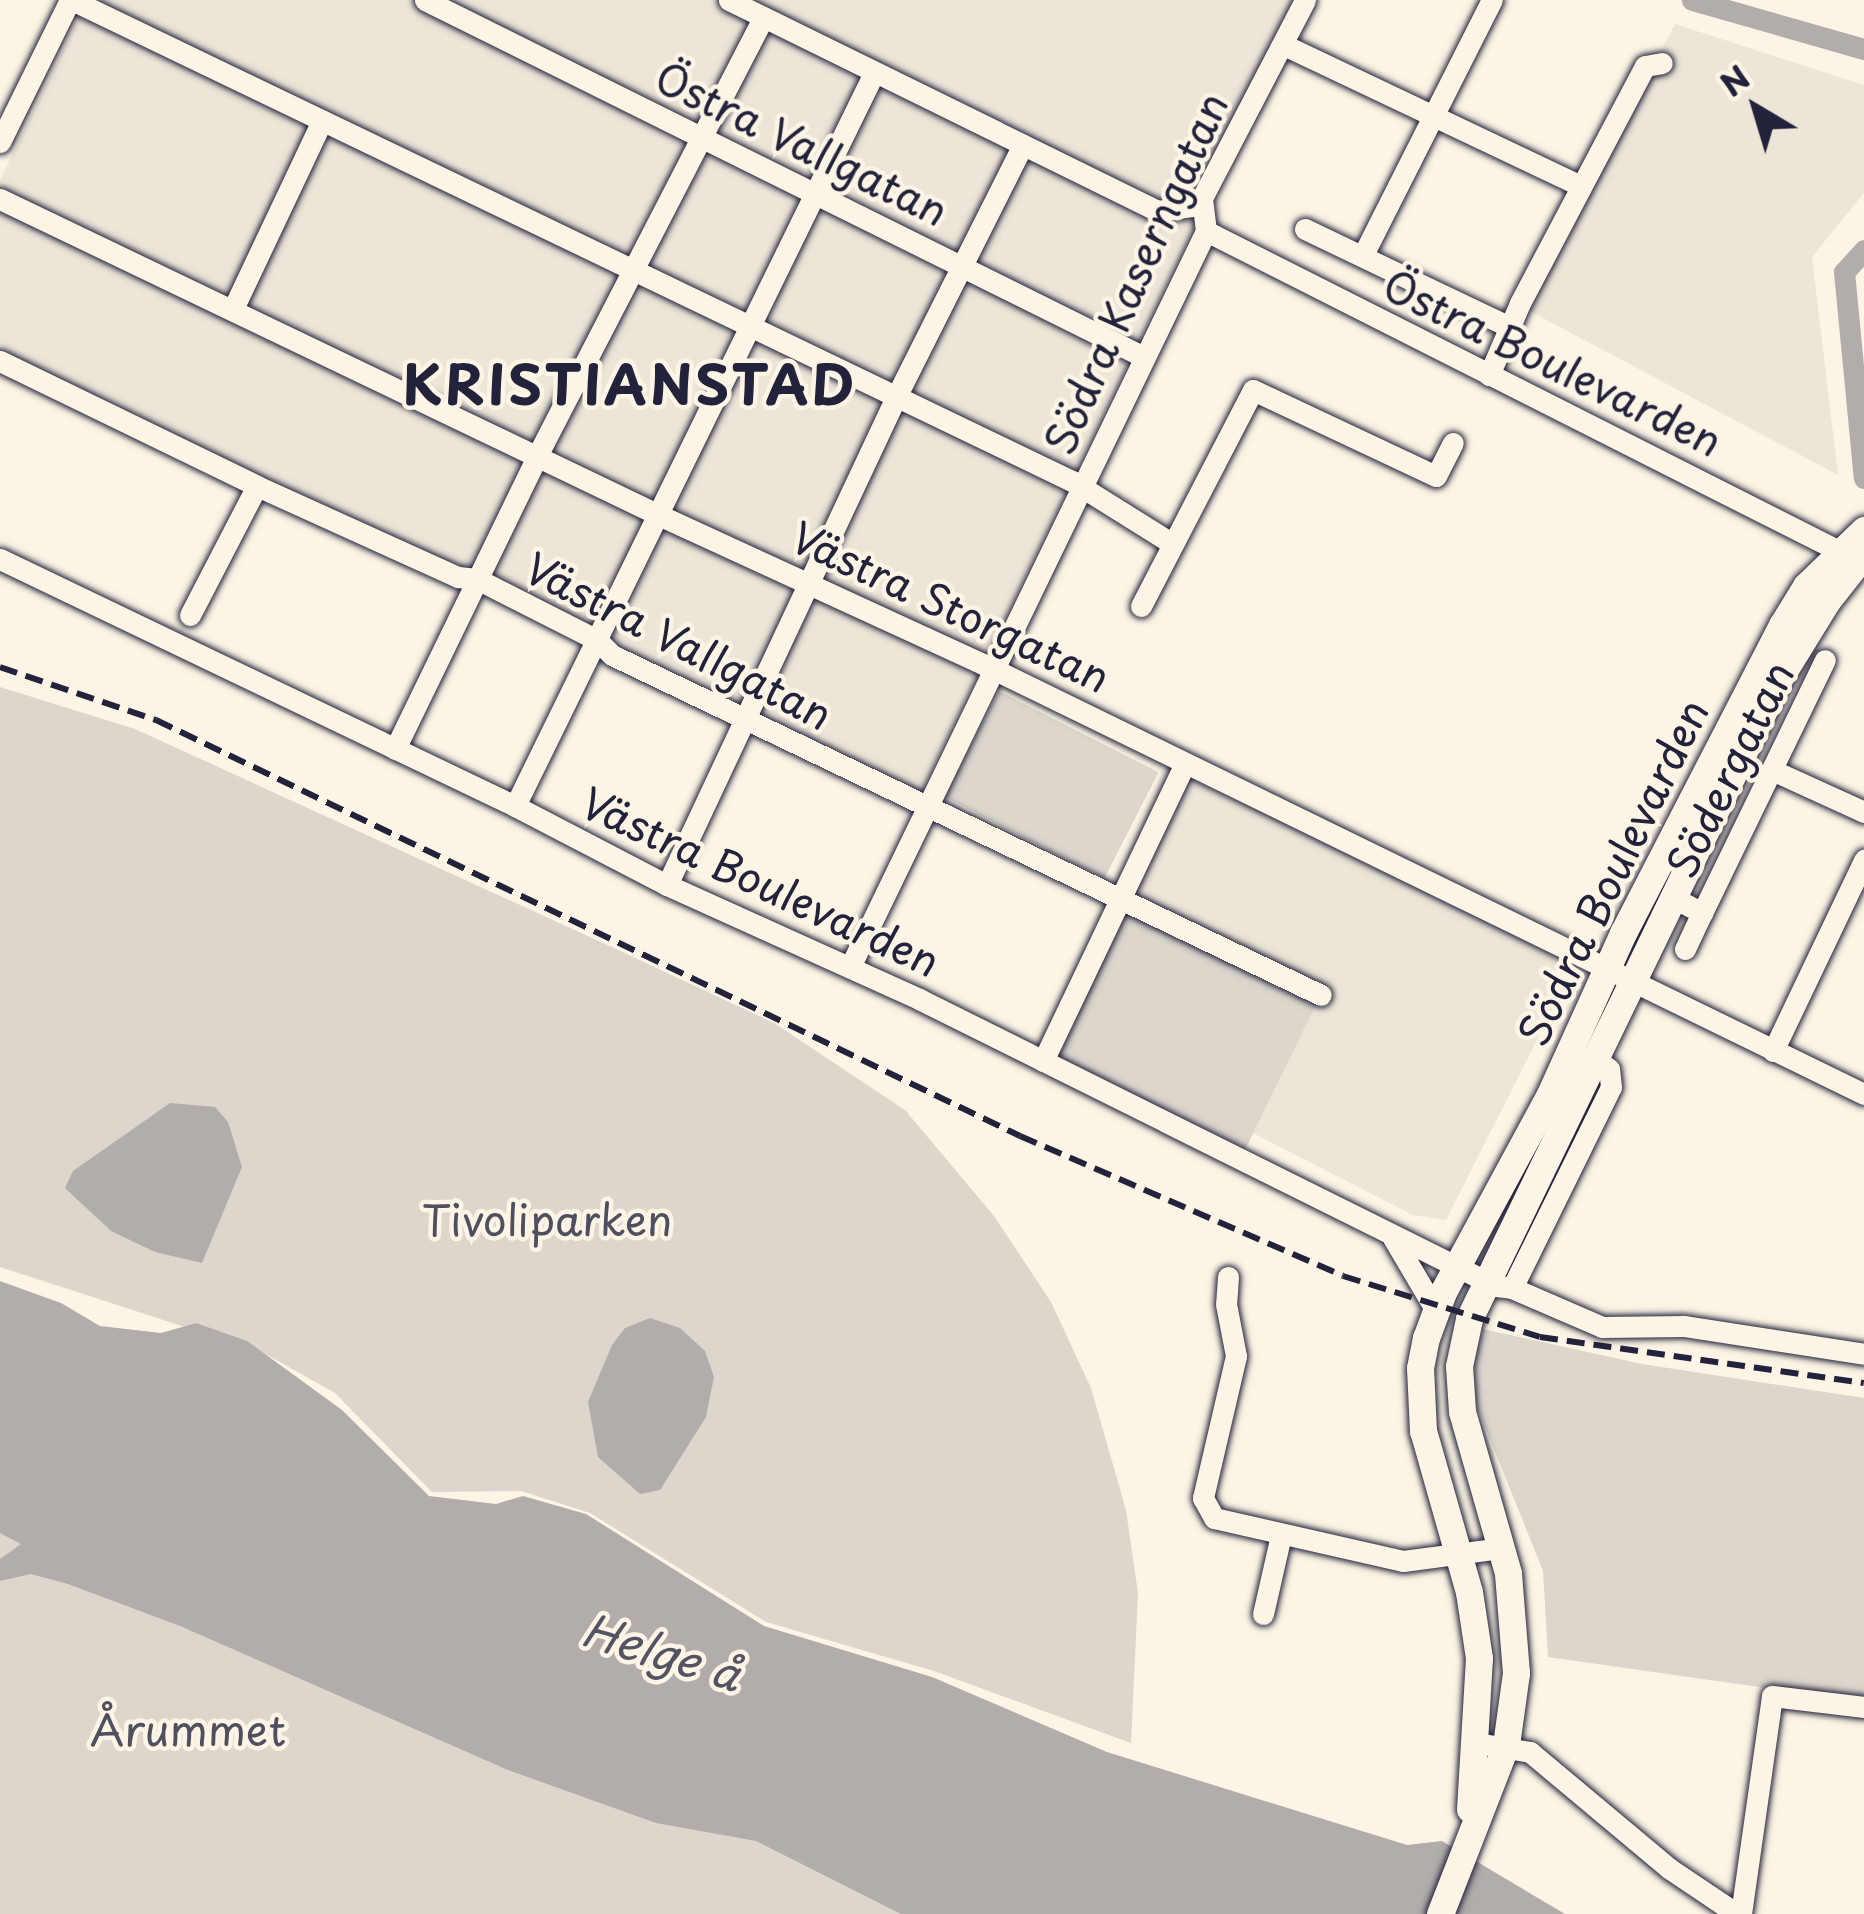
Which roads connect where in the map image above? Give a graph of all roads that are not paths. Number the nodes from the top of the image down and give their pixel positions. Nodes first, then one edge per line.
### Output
1 (71, 0) edge
2 (425, 0) edge
3 (729, 0) edge
4 (1305, 0) edge
5 (1492, 0) edge
6 (763, 17) junction
7 (1284, 45) junction
8 (1662, 63) dead end
9 (874, 73) junction
10 (1436, 115) junction
11 (322, 121) junction
12 (702, 137) junction
13 (0, 142) edge
14 (1023, 145) junction
15 (1581, 186) junction
16 (814, 194) junction
17 (0, 199) edge
18 (1200, 205) junction
19 (1305, 229) dead end
20 (1207, 231) junction
21 (1363, 255) junction
22 (964, 266) junction
23 (633, 273) junction
24 (233, 309) junction
25 (1510, 327) junction
26 (750, 328) junction
27 (1144, 357) junction
28 (0, 361) edge
29 (1489, 375) junction
30 (897, 395) junction
31 (1453, 442) dead end
32 (537, 456) junction
33 (257, 486) junction
34 (1081, 486) junction
35 (661, 516) junction
36 (1864, 530) edge
37 (1174, 544) junction
38 (1857, 558) edge
39 (0, 560) edge
40 (476, 579) junction
41 (811, 581) junction
42 (1141, 606) dead end
43 (190, 614) dead end
44 (597, 640) junction
45 (1826, 660) dead end
46 (992, 668) junction
47 (745, 720) junction
48 (395, 749) junction
49 (1185, 763) junction
50 (1772, 770) junction
51 (515, 806) junction
52 (926, 808) junction
53 (1864, 812) edge
54 (1864, 860) edge
55 (667, 885) junction
56 (1122, 898) junction
57 (1674, 898) junction
58 (1702, 913) junction
59 (1685, 949) dead end
60 (850, 968) junction
61 (1605, 970) junction
62 (1635, 985) junction
63 (1321, 994) dead end
64 (1773, 1051) junction
65 (1043, 1061) junction
66 (1864, 1094) edge
67 (1390, 1233) junction
68 (1456, 1267) junction
69 (1228, 1277) dead end
70 (1498, 1284) junction
71 (1435, 1309) junction
72 (1864, 1354) edge
73 (1281, 1535) junction
74 (1502, 1548) junction
75 (1459, 1555) junction
76 (1263, 1614) dead end
77 (1864, 1707) edge
78 (1492, 1744) junction
79 (1440, 1914) edge
80 (1739, 1914) edge

1 - 11 street
1 - 13 street
2 - 12 street, Östra Vallgatan
3 - 6 street
4 - 7 street, Södra Kaserngatan
5 - 10 street
6 - 9 street
6 - 12 street
7 - 10 street
7 - 18 street, Södra Kaserngatan
8 - 15 street
9 - 14 street
9 - 16 street
10 - 15 street
10 - 21 street
11 - 23 street
11 - 24 street
12 - 16 street, Östra Vallgatan
12 - 23 street
14 - 18 street
14 - 22 street
15 - 25 street
16 - 22 street, Östra Vallgatan
16 - 26 street
17 - 24 street, Västra Storgatan
18 - 20 street, Södra Kaserngatan
19 - 21 street
20 - 27 street, Södra Kaserngatan
20 - 29 street, Östra Boulevarden
21 - 25 street
22 - 27 street, Östra Vallgatan
22 - 30 street
23 - 26 street
23 - 32 street
24 - 32 street, Västra Storgatan
25 - 29 street
26 - 30 street
26 - 35 street
27 - 34 street, Södra Kaserngatan
28 - 33 street, Västra Vallgatan
29 - 38 street, Östra Boulevarden
30 - 34 street
30 - 41 street
31 - 37 street
32 - 35 street, Västra Storgatan
32 - 40 street
33 - 40 street, Västra Vallgatan
33 - 43 street
34 - 37 street
34 - 46 street, Södra Kaserngatan
35 - 41 street, Västra Storgatan
35 - 44 street
36 - 38 main road, Södra Boulevarden
37 - 42 street
38 - 57 main road, Södra Boulevarden
38 - 61 main road, Södra Boulevarden
39 - 48 street, Västra Boulevarden
40 - 44 street, Västra Vallgatan
40 - 48 street
41 - 46 street, Västra Storgatan
41 - 47 street
44 - 47 street, Västra Vallgatan
44 - 51 street
45 - 50 street, Södergatan
46 - 49 street, Västra Storgatan
46 - 52 street, Södra Kaserngatan
47 - 52 street, Västra Vallgatan
47 - 55 street
48 - 51 street, Västra Boulevarden
49 - 56 street
49 - 61 street, Västra Storgatan
50 - 53 street
50 - 58 street, Södergatan
51 - 55 street, Västra Boulevarden
52 - 56 street, Västra Vallgatan
52 - 60 street, Södra Kaserngatan
54 - 64 street
55 - 60 street, Västra Boulevarden
56 - 63 street, Västra Vallgatan
56 - 65 street
57 - 58 street, Södergatan
57 - 62 main road, Södra Boulevarden
58 - 59 street, Södergatan
60 - 65 street, Västra Boulevarden
61 - 62 street, Västra Storgatan
61 - 68 main road, Södra Boulevarden
62 - 64 street, Västra Storgatan
62 - 70 main road, Södra Boulevarden
64 - 66 street, Västra Storgatan
65 - 67 street, Västra Boulevarden
67 - 68 street, Västra Boulevarden
67 - 71 street
68 - 70 street, Västra Boulevarden
68 - 71 main road, Södra Boulevarden
69 - 73 street
70 - 72 street, Västra Boulevarden
70 - 74 main road, Södra Boulevarden
71 - 75 main road, Södra Boulevarden
73 - 75 street
73 - 76 street
74 - 75 street
74 - 78 main road, Södra Boulevarden
75 - 78 main road, Södra Boulevarden
77 - 80 street
78 - 79 main road
78 - 80 street

